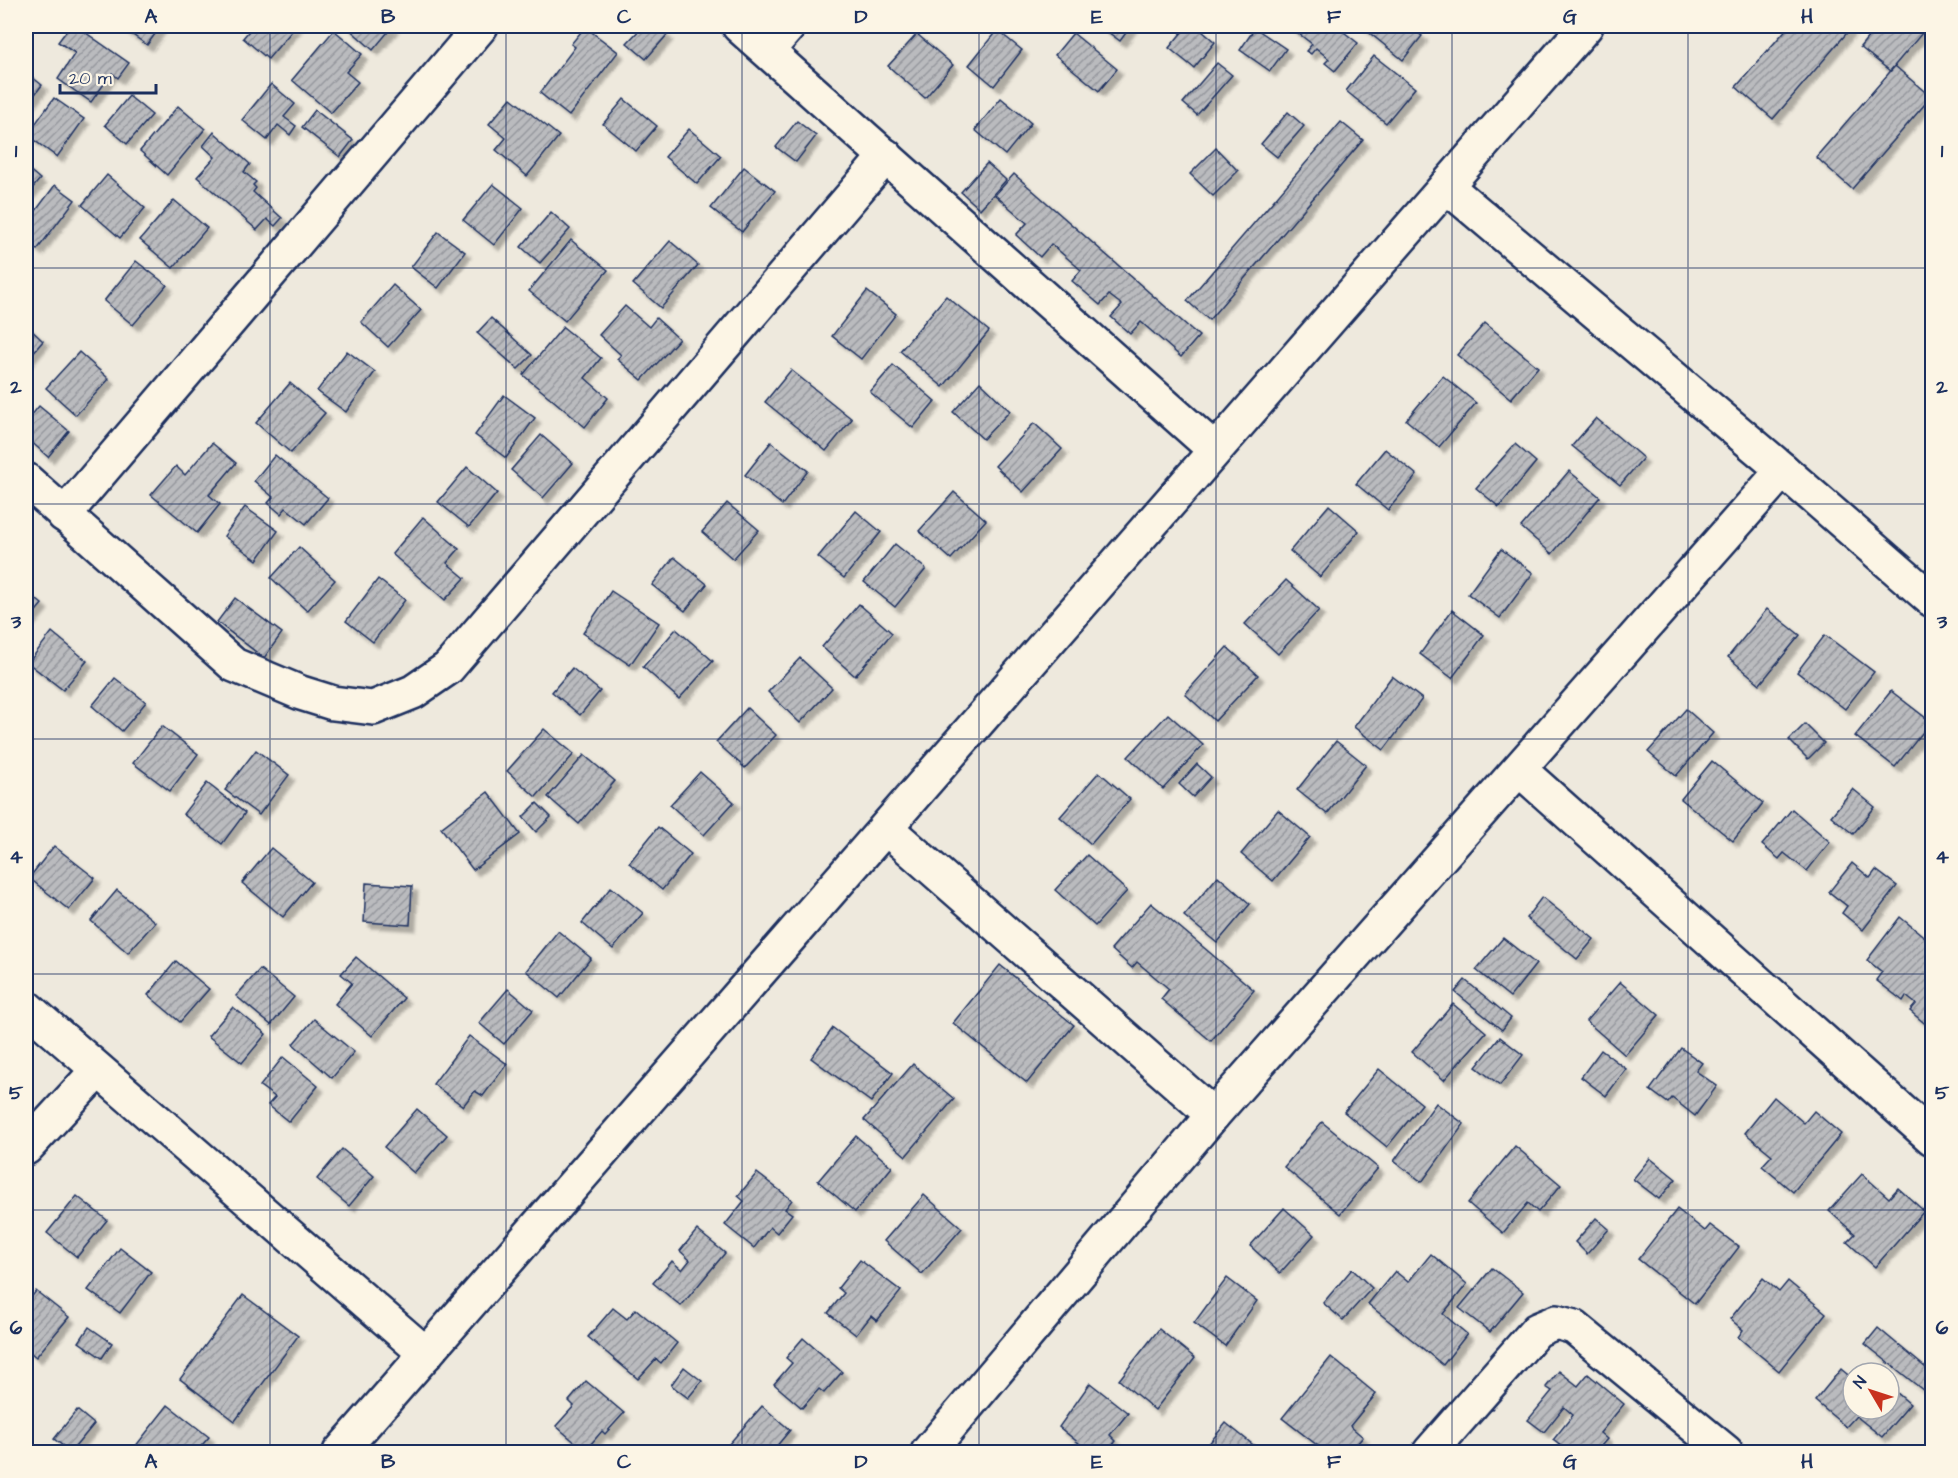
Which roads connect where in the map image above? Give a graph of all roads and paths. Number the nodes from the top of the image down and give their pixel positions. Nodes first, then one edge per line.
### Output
1 (482, 26) edge
2 (739, 26) edge
3 (789, 26) edge
4 (1586, 26) edge
5 (768, 50) junction
6 (886, 156) junction
7 (1446, 186) junction
8 (1215, 450) junction
9 (1783, 470) junction
10 (26, 480) edge
11 (64, 515) junction
12 (1932, 600) edge
13 (1520, 770) junction
14 (886, 828) junction
15 (26, 1007) edge
16 (98, 1070) junction
17 (1213, 1115) junction
18 (1932, 1138) edge
19 (26, 1148) edge
20 (426, 1354) junction
21 (340, 1452) edge
22 (928, 1452) edge
23 (1430, 1452) edge
24 (1726, 1452) edge

1 - 11 street
2 - 5 street
3 - 5 street
4 - 7 street
5 - 6 street
6 - 8 street
6 - 11 street
7 - 8 street
7 - 9 street
8 - 14 street
9 - 12 street
9 - 13 street
10 - 11 street
13 - 17 street
13 - 18 street
14 - 17 street
14 - 20 street
15 - 16 street
16 - 19 street
16 - 20 street
17 - 22 street
20 - 21 street
23 - 24 street

